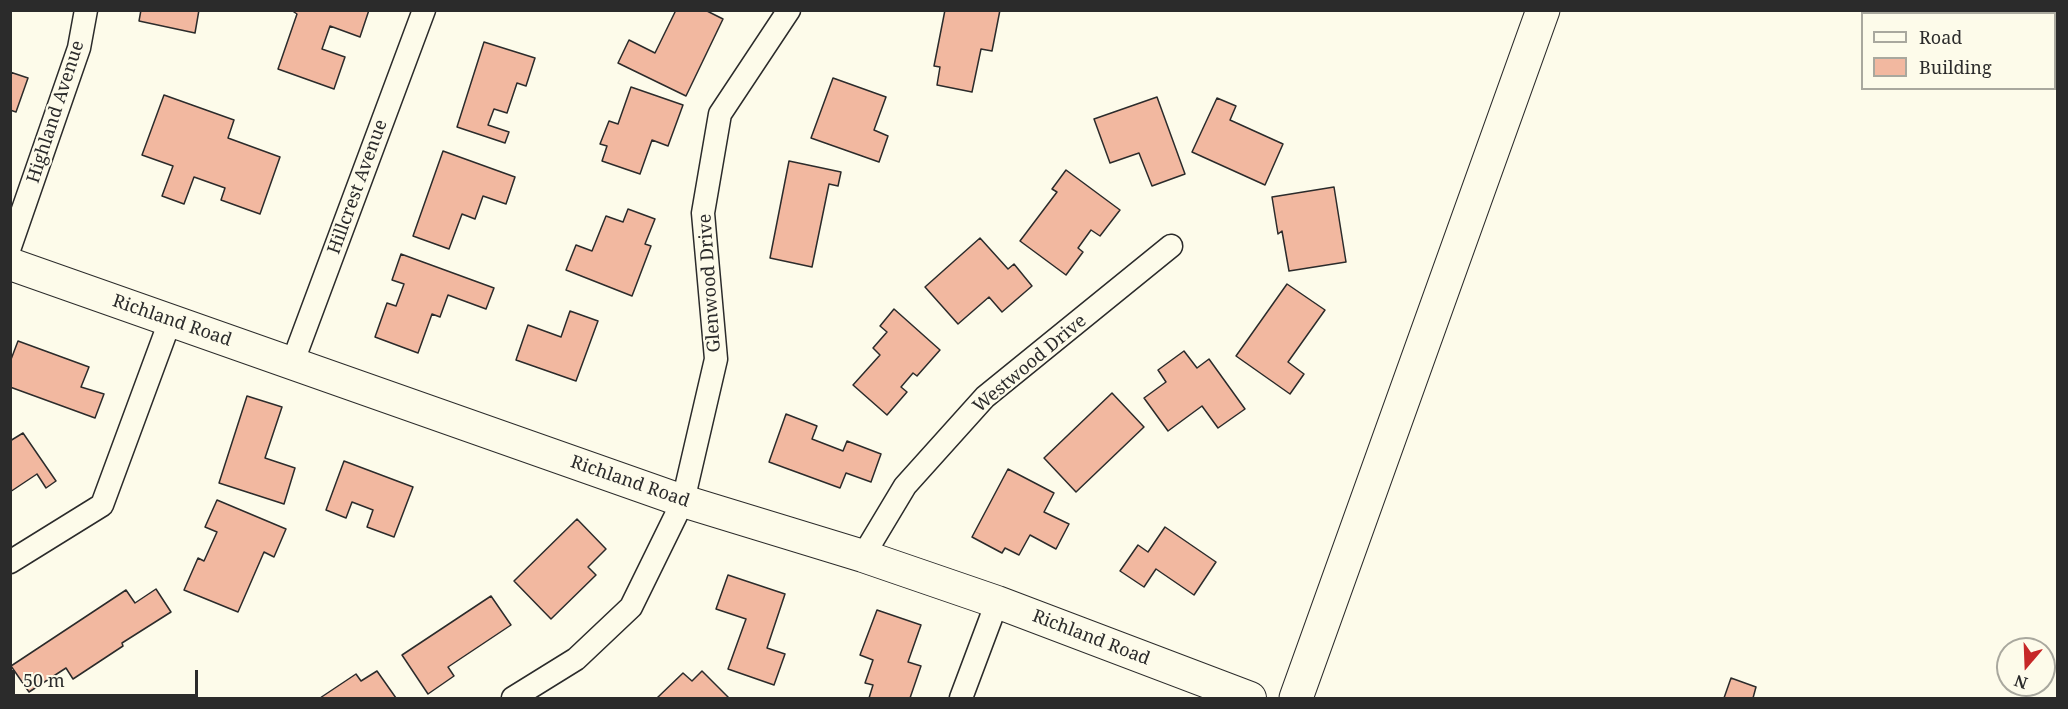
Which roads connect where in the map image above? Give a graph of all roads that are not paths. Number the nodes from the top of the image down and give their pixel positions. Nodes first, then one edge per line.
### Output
1 (86, 10) edge
2 (424, 10) edge
3 (789, 10) edge
4 (1543, 10) edge
5 (1171, 246) dead end
6 (10, 247) edge
7 (10, 264) edge
8 (170, 321) junction
9 (292, 364) junction
10 (683, 501) junction
11 (863, 556) junction
12 (10, 562) edge
13 (997, 602) junction
14 (513, 699) edge
15 (961, 699) edge
16 (1250, 699) edge
17 (1296, 699) edge

1 - 6 street, Highland Avenue
2 - 9 street, Hillcrest Avenue
3 - 10 street, Glenwood Drive
4 - 17 highway
5 - 11 street, Westwood Drive
7 - 8 street, Richland Road
8 - 9 street, Richland Road
8 - 12 street
9 - 10 street, Richland Road
10 - 11 street, Richland Road
10 - 14 street, Glenwood Drive
11 - 13 street, Richland Road
13 - 15 street
13 - 16 street, Richland Road

